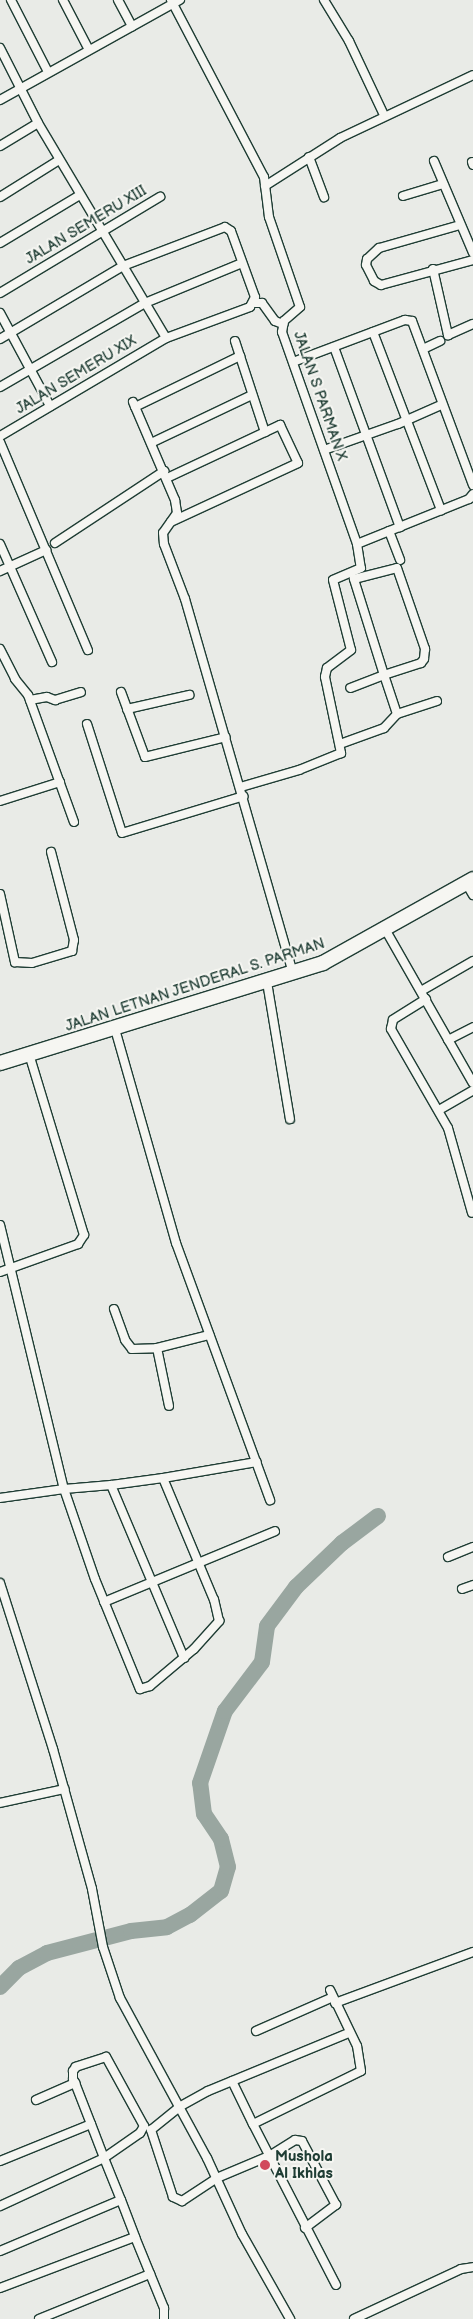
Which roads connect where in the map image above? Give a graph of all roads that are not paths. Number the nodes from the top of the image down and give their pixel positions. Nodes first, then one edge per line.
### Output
1 (11, 0) edge
2 (63, 0) edge
3 (118, 0) edge
4 (324, 0) edge
5 (175, 1) edge
6 (132, 26) junction
7 (0, 48) edge
8 (89, 50) junction
9 (48, 72) junction
10 (473, 75) edge
11 (21, 87) junction
12 (0, 100) edge
13 (384, 115) junction
14 (38, 124) junction
15 (0, 146) edge
16 (309, 157) junction
17 (59, 160) junction
18 (434, 161) dead end
19 (443, 184) junction
20 (265, 186) junction
21 (80, 195) junction
22 (403, 196) dead end
23 (0, 197) edge
24 (160, 197) dead end
25 (324, 197) dead end
26 (460, 225) junction
27 (102, 231) junction
28 (0, 243) edge
29 (473, 253) edge
30 (473, 260) edge
31 (242, 264) junction
32 (123, 266) junction
33 (433, 269) junction
34 (0, 293) edge
35 (145, 303) junction
36 (255, 303) junction
37 (0, 313) edge
38 (283, 324) junction
39 (473, 324) edge
40 (373, 332) junction
41 (10, 333) junction
42 (166, 338) junction
43 (0, 339) edge
44 (235, 341) dead end
45 (440, 341) dead end
46 (334, 347) junction
47 (423, 349) junction
48 (240, 356) junction
49 (294, 362) junction
50 (31, 370) junction
51 (0, 388) edge
52 (252, 395) junction
53 (441, 405) junction
54 (50, 406) junction
55 (406, 421) junction
56 (265, 432) junction
57 (368, 434) junction
58 (0, 436) edge
59 (0, 442) edge
60 (151, 444) junction
61 (324, 450) junction
62 (165, 474) junction
63 (473, 484) edge
64 (473, 494) edge
65 (441, 510) junction
66 (170, 523) junction
67 (400, 527) junction
68 (389, 532) junction
69 (55, 543) dead end
70 (0, 544) edge
71 (357, 544) junction
72 (46, 550) junction
73 (400, 560) dead end
74 (10, 567) junction
75 (0, 571) edge
76 (0, 649) edge
77 (88, 650) dead end
78 (52, 662) dead end
79 (384, 675) junction
80 (350, 688) dead end
81 (81, 692) dead end
82 (121, 692) dead end
83 (188, 695) dead end
84 (29, 697) junction
85 (437, 701) dead end
86 (127, 709) junction
87 (397, 714) junction
88 (87, 724) dead end
89 (226, 737) junction
90 (340, 744) junction
91 (60, 782) junction
92 (241, 787) junction
93 (244, 796) junction
94 (0, 801) edge
95 (74, 822) dead end
96 (52, 852) dead end
97 (471, 886) edge
98 (0, 894) edge
99 (385, 929) junction
100 (473, 960) edge
101 (293, 973) junction
102 (267, 982) junction
103 (421, 991) junction
104 (426, 999) junction
105 (473, 1027) edge
106 (115, 1029) junction
107 (448, 1040) junction
108 (29, 1054) junction
109 (0, 1062) edge
110 (473, 1083) edge
111 (473, 1090) edge
112 (439, 1110) junction
113 (290, 1119) dead end
114 (472, 1213) edge
115 (0, 1225) edge
116 (12, 1269) junction
117 (0, 1272) edge
118 (114, 1310) dead end
119 (209, 1335) junction
120 (157, 1348) junction
121 (169, 1406) dead end
122 (257, 1462) junction
123 (163, 1478) junction
124 (111, 1486) junction
125 (64, 1489) junction
126 (0, 1498) edge
127 (270, 1500) dead end
128 (275, 1531) dead end
129 (473, 1547) edge
130 (448, 1557) dead end
131 (199, 1563) junction
132 (152, 1582) junction
133 (0, 1583) edge
134 (473, 1585) edge
135 (462, 1589) dead end
136 (104, 1602) junction
137 (184, 1658) junction
138 (65, 1789) junction
139 (0, 1802) edge
140 (473, 1952) edge
141 (333, 1997) junction
142 (256, 2031) dead end
143 (349, 2033) junction
144 (232, 2081) junction
145 (75, 2083) junction
146 (36, 2100) dead end
147 (179, 2107) junction
148 (91, 2124) junction
149 (253, 2124) junction
150 (269, 2156) junction
151 (104, 2158) junction
152 (0, 2161) edge
153 (217, 2178) junction
154 (120, 2200) junction
155 (0, 2206) edge
156 (305, 2228) junction
157 (135, 2237) junction
158 (0, 2252) edge
159 (473, 2267) edge
160 (150, 2274) junction
161 (336, 2285) dead end
162 (0, 2288) edge
163 (39, 2319) edge
164 (164, 2319) edge
165 (290, 2319) edge
166 (354, 2319) edge

1 - 9 street
2 - 8 street
3 - 6 street
4 - 13 street
5 - 6 street
5 - 20 street, JALAN S PARMAN X
6 - 8 street
7 - 11 street
8 - 9 street
9 - 11 street
10 - 13 street
11 - 12 street
11 - 14 street
13 - 16 street
14 - 15 street
14 - 17 street
16 - 20 street
16 - 25 street
17 - 21 street
17 - 23 street
18 - 19 street
19 - 22 street
19 - 26 street
20 - 38 street, JALAN S PARMAN X
21 - 27 street
21 - 28 street
24 - 27 street, JALAN SEMERU XIII
26 - 29 street
26 - 33 street
27 - 32 street
27 - 34 street, JALAN SEMERU XIII
30 - 33 street
31 - 32 street
31 - 35 street
31 - 36 street
32 - 35 street
32 - 41 street
33 - 39 street
35 - 42 street
35 - 50 street
36 - 38 street
36 - 42 street, JALAN SEMERU XIX
37 - 41 street
38 - 49 street, JALAN S PARMAN X
40 - 46 street
40 - 47 street
40 - 55 street
41 - 43 street
41 - 50 street
42 - 54 street, JALAN SEMERU XIX
44 - 48 street
45 - 47 street
46 - 49 street
46 - 57 street
47 - 53 street
48 - 52 street
48 - 60 street
49 - 61 street, JALAN S PARMAN X
50 - 51 street
50 - 54 street
52 - 56 street
52 - 60 street
53 - 55 street
53 - 63 street
54 - 58 street, JALAN SEMERU XIX
55 - 57 street
55 - 65 street
56 - 62 street
56 - 66 street
57 - 61 street
57 - 67 street
59 - 72 street
60 - 62 street
61 - 71 street, JALAN S PARMAN X
62 - 66 street
62 - 69 street
64 - 65 street
65 - 67 street
66 - 89 street
67 - 68 street
68 - 71 street
68 - 73 street
70 - 74 street
71 - 90 street, JALAN S PARMAN X
72 - 74 street
72 - 77 street
74 - 75 street
74 - 78 street
76 - 84 street
79 - 79 street
79 - 80 street
79 - 87 street
81 - 84 street
82 - 86 street
83 - 86 street
84 - 91 street
85 - 87 street
86 - 89 street
87 - 90 street
88 - 93 street
89 - 92 street
90 - 92 street
91 - 94 street
91 - 95 street
92 - 93 street
93 - 101 street
96 - 98 street
97 - 99 highway, JALAN LETNAN JENDERAL S. PARMAN
99 - 101 highway, JALAN LETNAN JENDERAL S. PARMAN
99 - 103 street
100 - 103 street
101 - 102 highway, JALAN LETNAN JENDERAL S. PARMAN
102 - 106 highway, JALAN LETNAN JENDERAL S. PARMAN
102 - 113 street
103 - 104 street
104 - 107 street
104 - 112 street
105 - 107 street
106 - 108 highway, JALAN LETNAN JENDERAL S. PARMAN
106 - 119 street
107 - 110 street
108 - 109 highway, JALAN LETNAN JENDERAL S. PARMAN
108 - 116 street
111 - 112 street
112 - 114 street
115 - 116 street
116 - 117 street
116 - 125 street
118 - 120 street
119 - 120 street
119 - 122 street
120 - 121 street
122 - 123 street
122 - 127 street
123 - 124 street
123 - 131 street
124 - 125 street
124 - 132 street
125 - 126 street
125 - 136 street
128 - 131 street
129 - 130 street
131 - 132 street
131 - 137 street
132 - 136 street
132 - 137 street
133 - 138 street
134 - 135 street
136 - 137 street
138 - 139 street
138 - 147 street
140 - 141 street
141 - 142 street
141 - 143 street
143 - 144 street
143 - 149 street
144 - 147 street
144 - 149 street
145 - 146 street
145 - 148 street
145 - 151 street
147 - 153 street
147 - 153 street
148 - 151 street
148 - 152 street
149 - 150 street
150 - 153 street
150 - 156 street
150 - 156 street
151 - 154 street
151 - 155 street
153 - 165 street
154 - 157 street
154 - 158 street
156 - 161 street
157 - 160 street
157 - 162 street
159 - 166 street
160 - 163 street
160 - 164 street

